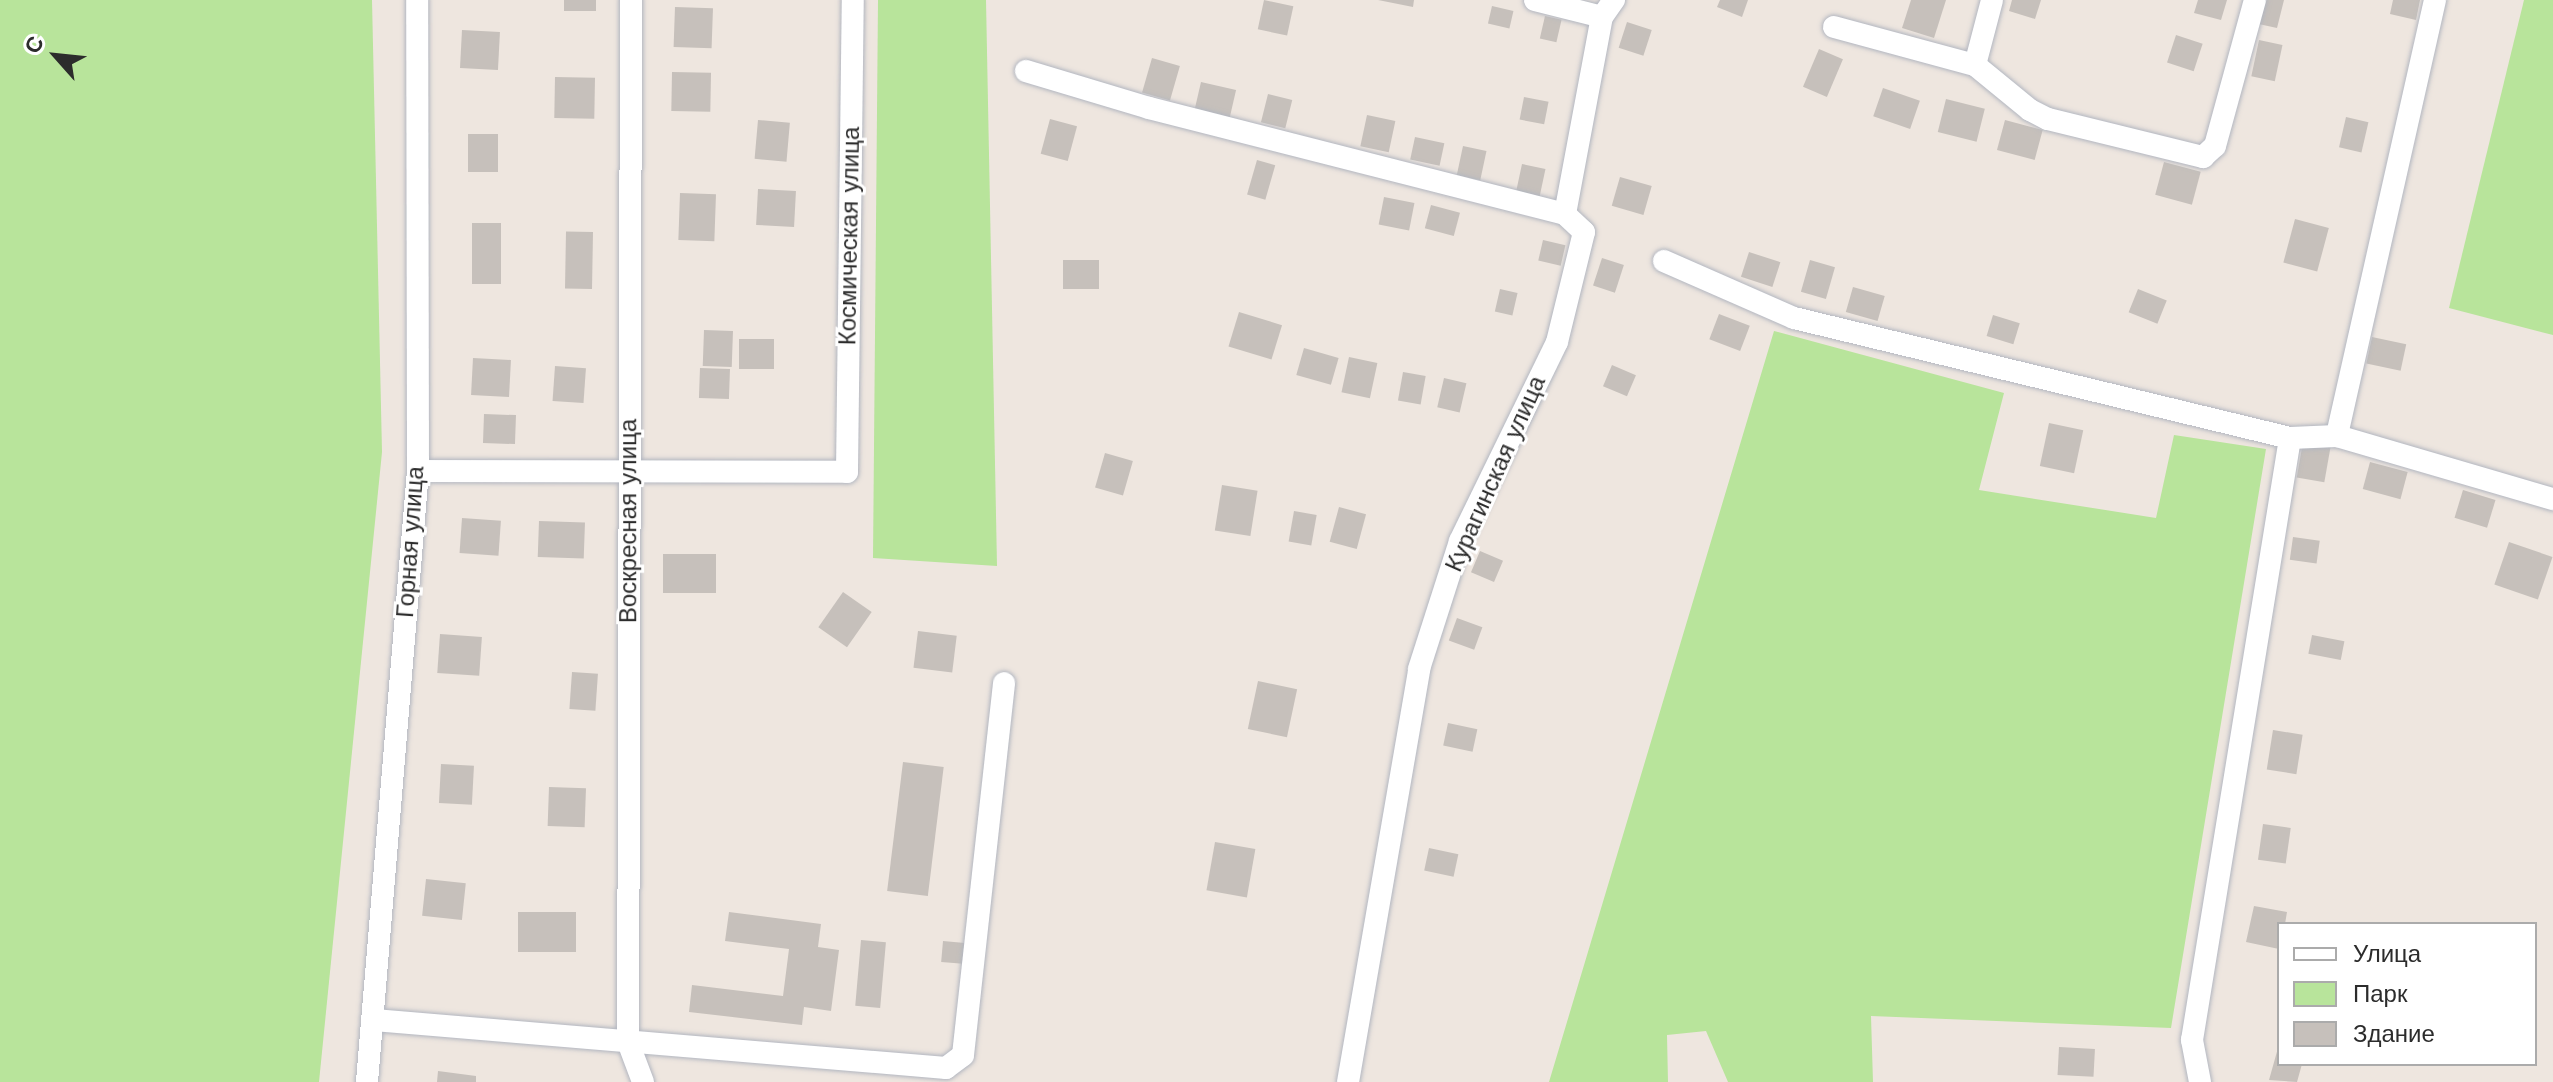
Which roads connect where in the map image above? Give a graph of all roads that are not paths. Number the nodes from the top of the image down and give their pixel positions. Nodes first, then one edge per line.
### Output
1 (417, 0) edge
2 (631, 0) edge
3 (853, 0) edge
4 (1535, 0) edge
5 (1992, 0) edge
6 (2255, 0) edge
7 (2435, 0) edge
8 (1608, 8) edge
9 (1834, 27) dead end
10 (1975, 65) junction
11 (1026, 71) dead end
12 (1565, 214) junction
13 (1664, 261) dead end
14 (2337, 436) junction
15 (2290, 438) junction
16 (418, 471) junction
17 (629, 475) junction
18 (2553, 499) edge
19 (1004, 683) dead end
20 (374, 1020) junction
21 (628, 1042) junction
22 (367, 1082) edge
23 (643, 1082) edge
24 (1348, 1082) edge
25 (2200, 1082) edge

1 - 16 street, Горная улица
2 - 17 street, Воскресная улица
3 - 17 street, Космическая улица
4 - 8 street
5 - 10 street
6 - 10 street
7 - 14 street
8 - 12 street
9 - 10 street
11 - 12 street
12 - 24 street, Курагинская улица
13 - 15 street
14 - 15 street
14 - 18 street
15 - 25 street
16 - 17 street
16 - 20 street, Горная улица
17 - 21 street, Воскресная улица
19 - 21 street
20 - 21 street
20 - 22 street, Горная улица
21 - 23 street

